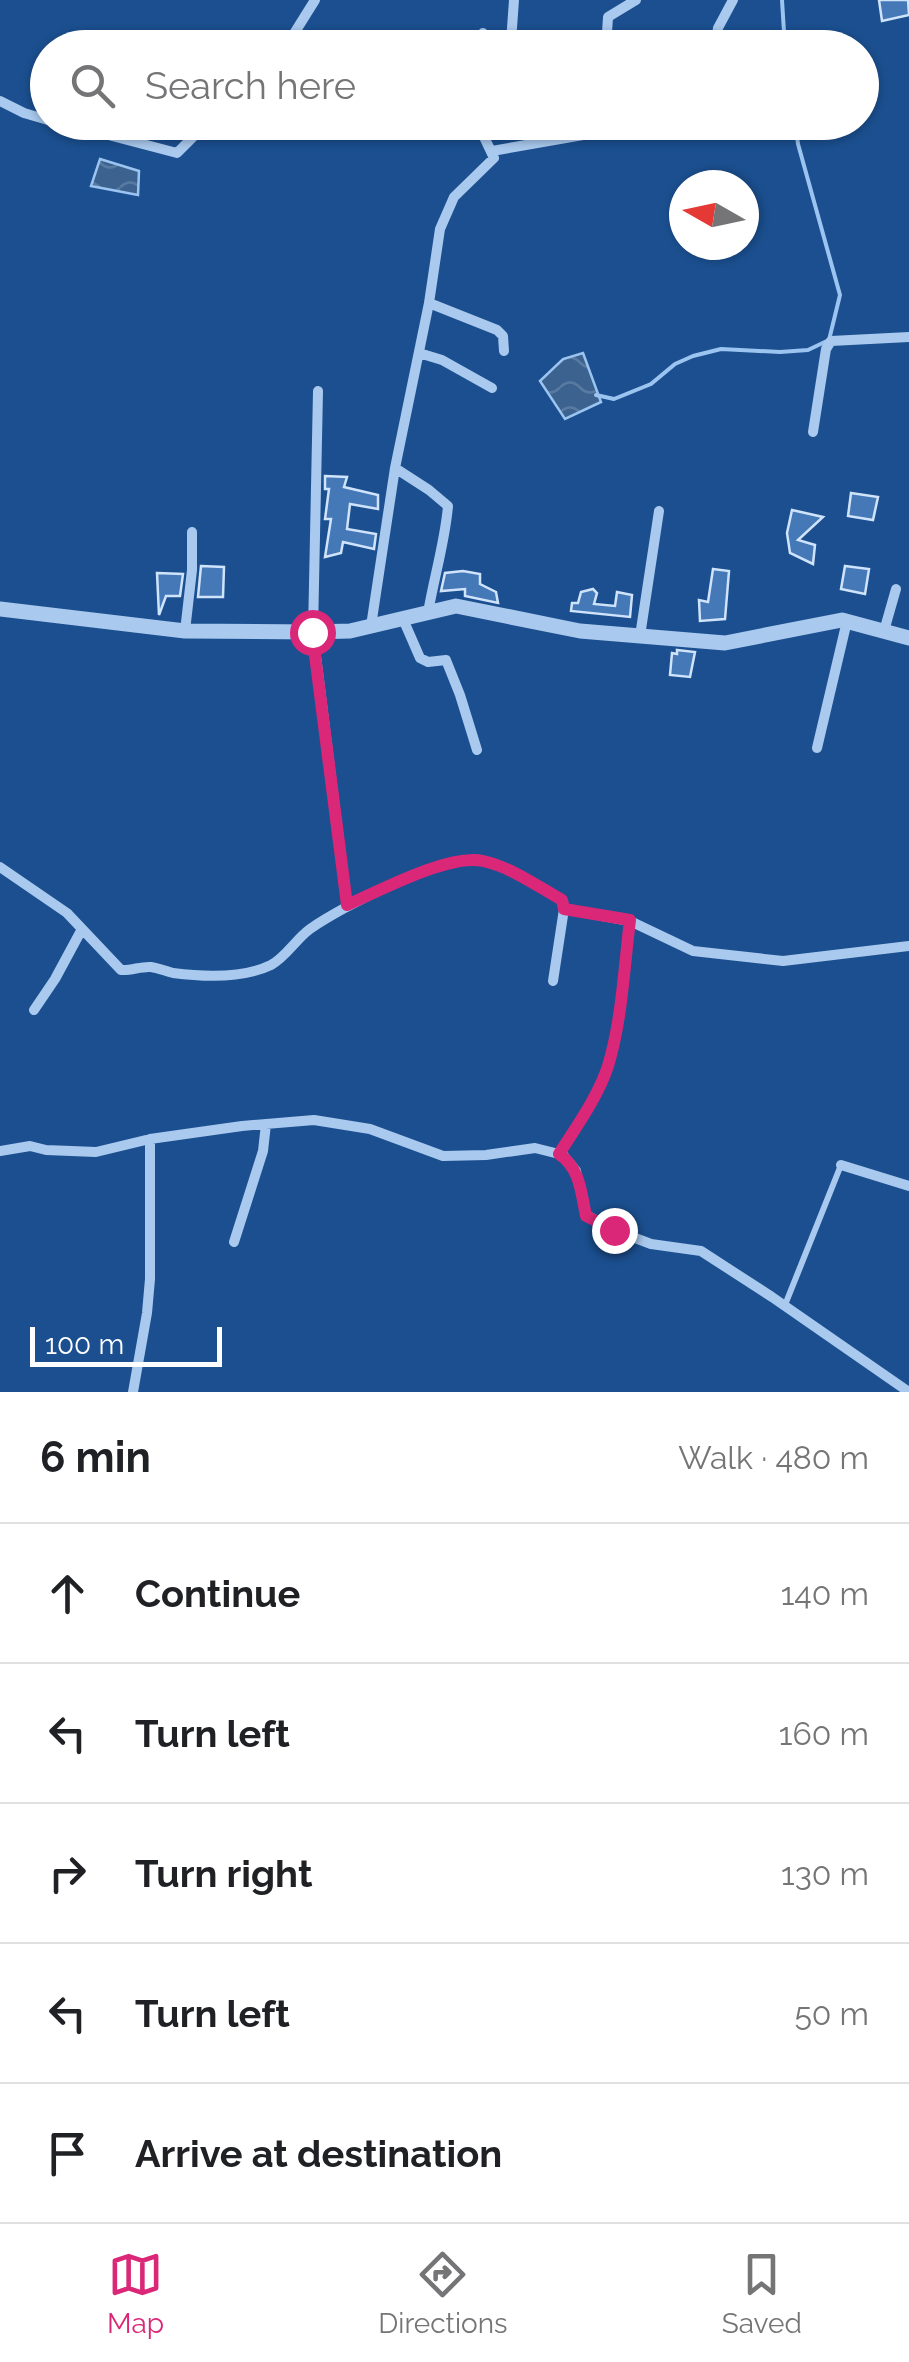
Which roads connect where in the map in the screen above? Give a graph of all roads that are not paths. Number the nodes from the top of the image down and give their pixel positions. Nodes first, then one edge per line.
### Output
1 (315, 0) edge
2 (514, 0) edge
3 (636, 0) edge
4 (733, 0) edge
5 (296, 30) edge
6 (512, 30) edge
7 (607, 30) edge
8 (718, 30) edge
9 (0, 101) edge
10 (30, 116) edge
11 (128, 140) edge
12 (190, 140) edge
13 (486, 140) edge
14 (544, 140) edge
15 (492, 151) junction
16 (430, 302) junction
17 (909, 337) edge
18 (504, 351) dead end
19 (419, 353) junction
20 (492, 388) dead end
21 (318, 391) dead end
22 (814, 432) dead end
23 (395, 468) junction
24 (660, 511) dead end
25 (192, 532) dead end
26 (896, 588) dead end
27 (0, 609) edge
28 (428, 612) junction
29 (404, 618) junction
30 (847, 621) junction
31 (371, 626) junction
32 (185, 631) junction
33 (884, 631) junction
34 (312, 632) junction
35 (640, 636) junction
36 (909, 638) edge
37 (817, 748) dead end
38 (477, 750) dead end
39 (0, 867) edge
40 (347, 905) junction
41 (564, 909) junction
42 (630, 920) junction
43 (82, 929) junction
44 (909, 946) edge
45 (553, 981) dead end
46 (34, 1010) dead end
47 (266, 1124) junction
48 (150, 1139) junction
49 (0, 1151) edge
50 (559, 1154) junction
51 (841, 1165) joint
52 (909, 1186) edge
53 (234, 1242) dead end
54 (785, 1305) junction
55 (133, 1392) edge
56 (909, 1392) edge

1 - 5 street
2 - 6 street
3 - 7 street
4 - 8 street
9 - 10 street
11 - 12 street
13 - 15 street
14 - 15 street
15 - 16 street
16 - 18 street
16 - 19 street
17 - 22 street
19 - 20 street
19 - 23 street
21 - 34 street
23 - 28 street
23 - 31 street
24 - 35 street
25 - 32 street
26 - 33 street
27 - 32 street
28 - 29 street
28 - 35 street
29 - 31 street
29 - 38 street
30 - 33 street
30 - 35 street
30 - 37 street
31 - 34 street
32 - 34 street
33 - 36 street
34 - 40 street
39 - 43 street
40 - 41 street
40 - 43 street
41 - 42 street
41 - 45 street
42 - 44 street
42 - 50 street
43 - 46 street
47 - 48 street
47 - 50 street
47 - 53 street
48 - 49 street
48 - 55 street
50 - 54 street
51 - 52 street
51 - 54 lane
54 - 56 street

